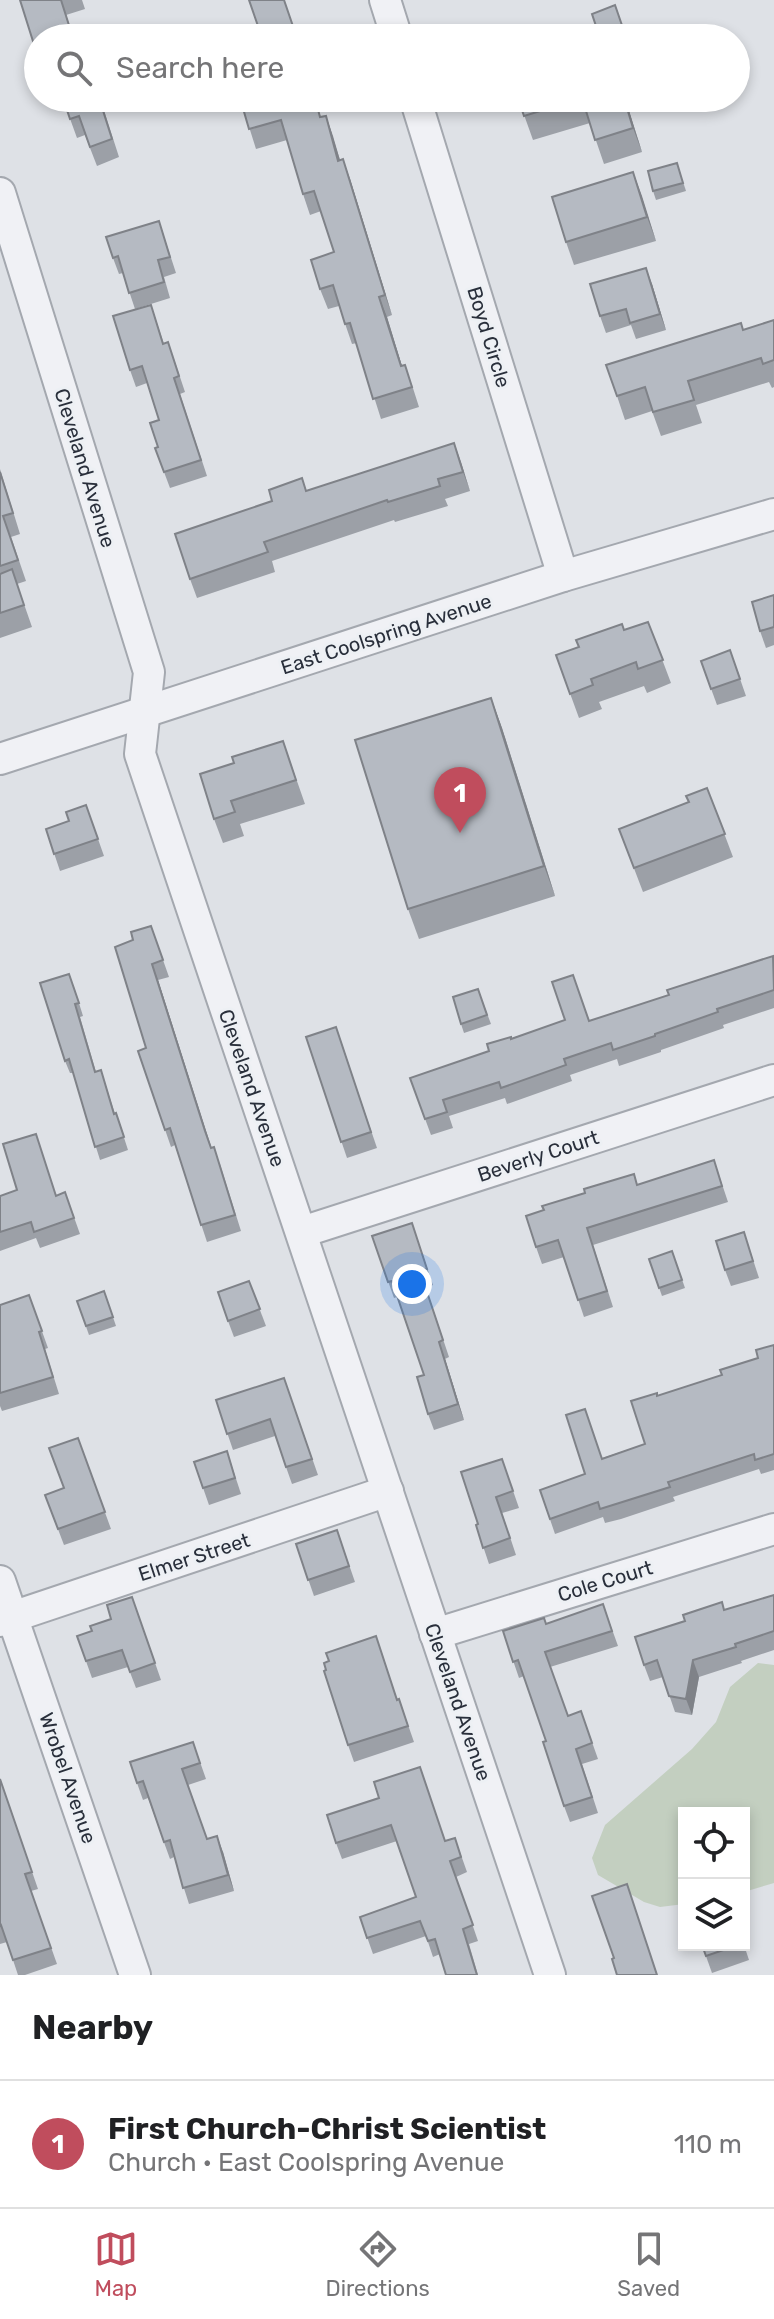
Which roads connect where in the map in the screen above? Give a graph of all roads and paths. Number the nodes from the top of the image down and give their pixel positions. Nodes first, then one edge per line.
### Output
1 (385, 0) edge
2 (393, 24) edge
3 (419, 112) edge
4 (0, 193) edge
5 (774, 514) edge
6 (563, 576) junction
7 (144, 712) junction
8 (0, 759) edge
9 (774, 1080) edge
10 (302, 1232) junction
11 (388, 1491) junction
12 (774, 1529) edge
13 (0, 1581) edge
14 (6, 1619) edge
15 (435, 1634) junction
16 (135, 1975) edge
17 (550, 1975) edge

1 - 2 street
3 - 6 street, Boyd Circle
4 - 7 street, Cleveland Avenue
5 - 6 street, East Coolspring Avenue
6 - 7 street, East Coolspring Avenue
7 - 8 street, East Coolspring Avenue
7 - 10 street, Cleveland Avenue
9 - 10 street, Beverly Court
10 - 11 street, Cleveland Avenue
11 - 14 street, Elmer Street
11 - 15 street, Cleveland Avenue
12 - 15 street, Cole Court
13 - 14 street, Wrobel Avenue
14 - 16 street, Wrobel Avenue
15 - 17 street, Cleveland Avenue

